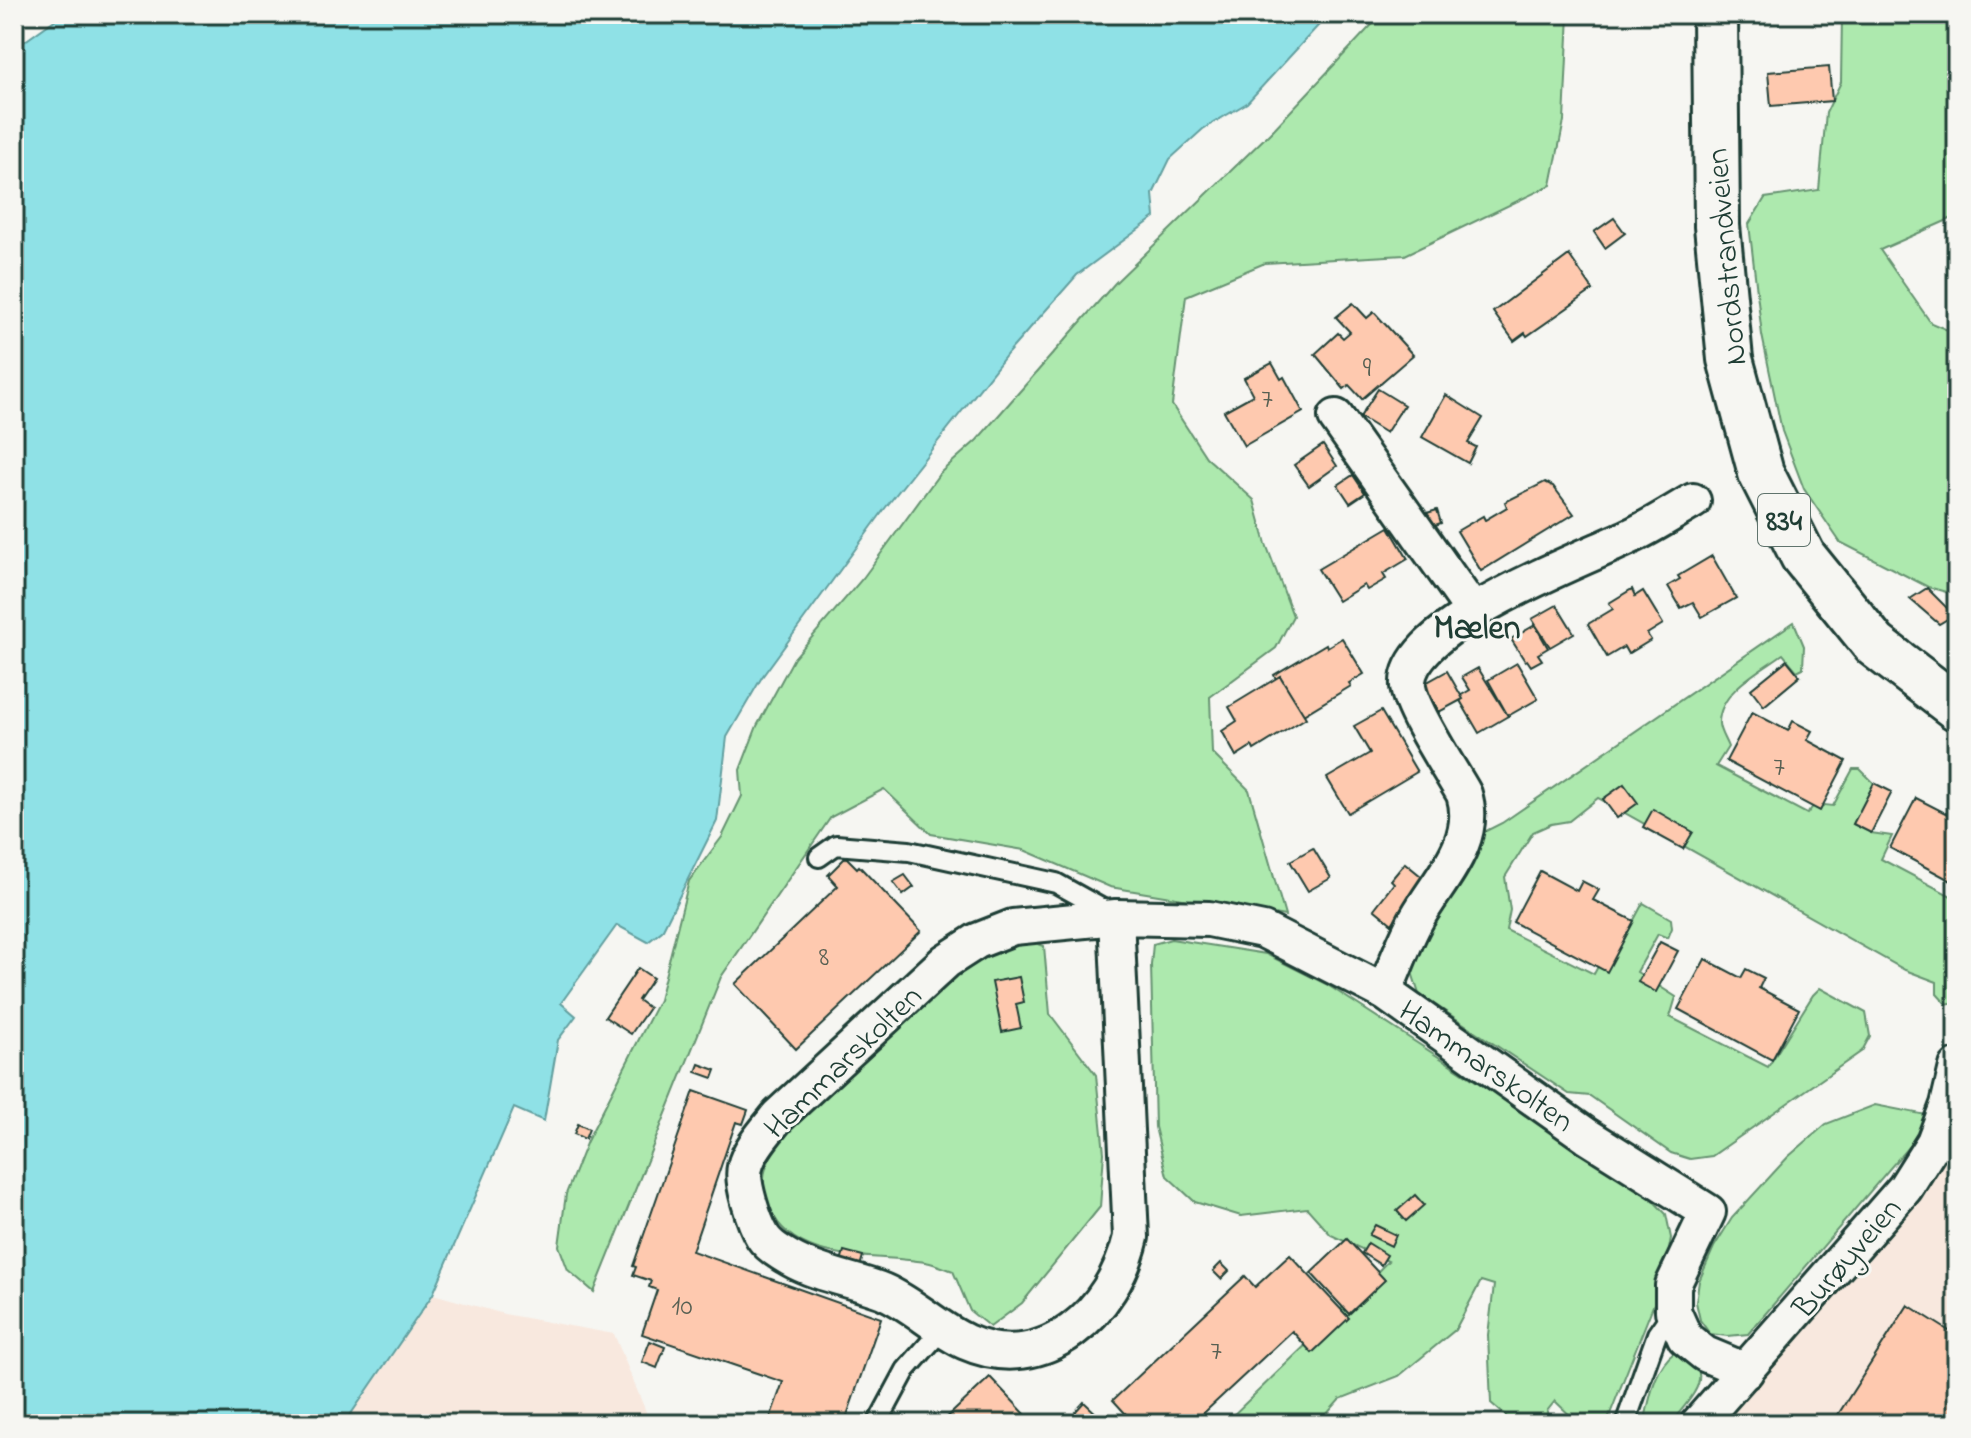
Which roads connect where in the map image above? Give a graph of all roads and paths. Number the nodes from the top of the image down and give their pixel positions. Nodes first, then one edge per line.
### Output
1 (1715, 14) edge
2 (1336, 417) dead end
3 (1693, 501) dead end
4 (1473, 611) junction
5 (1957, 708) edge
6 (819, 857) dead end
7 (1116, 917) junction
8 (1384, 992) junction
9 (1957, 1067) edge
10 (1673, 1311) junction
11 (944, 1327) junction
12 (1746, 1371) junction
13 (877, 1424) edge
14 (1625, 1424) edge
15 (1698, 1424) edge

1 - 5 main road, Nordstrandveien / 834
2 - 4 street
3 - 4 street
4 - 8 street
6 - 7 lane
7 - 8 street, Hammarskolten
7 - 11 street, Hammarskolten
7 - 11 street, Hammarskolten
8 - 10 street, Hammarskolten
9 - 12 street, Burøyveien
10 - 12 street
10 - 14 lane
11 - 13 lane
12 - 15 street, Burøyveien

